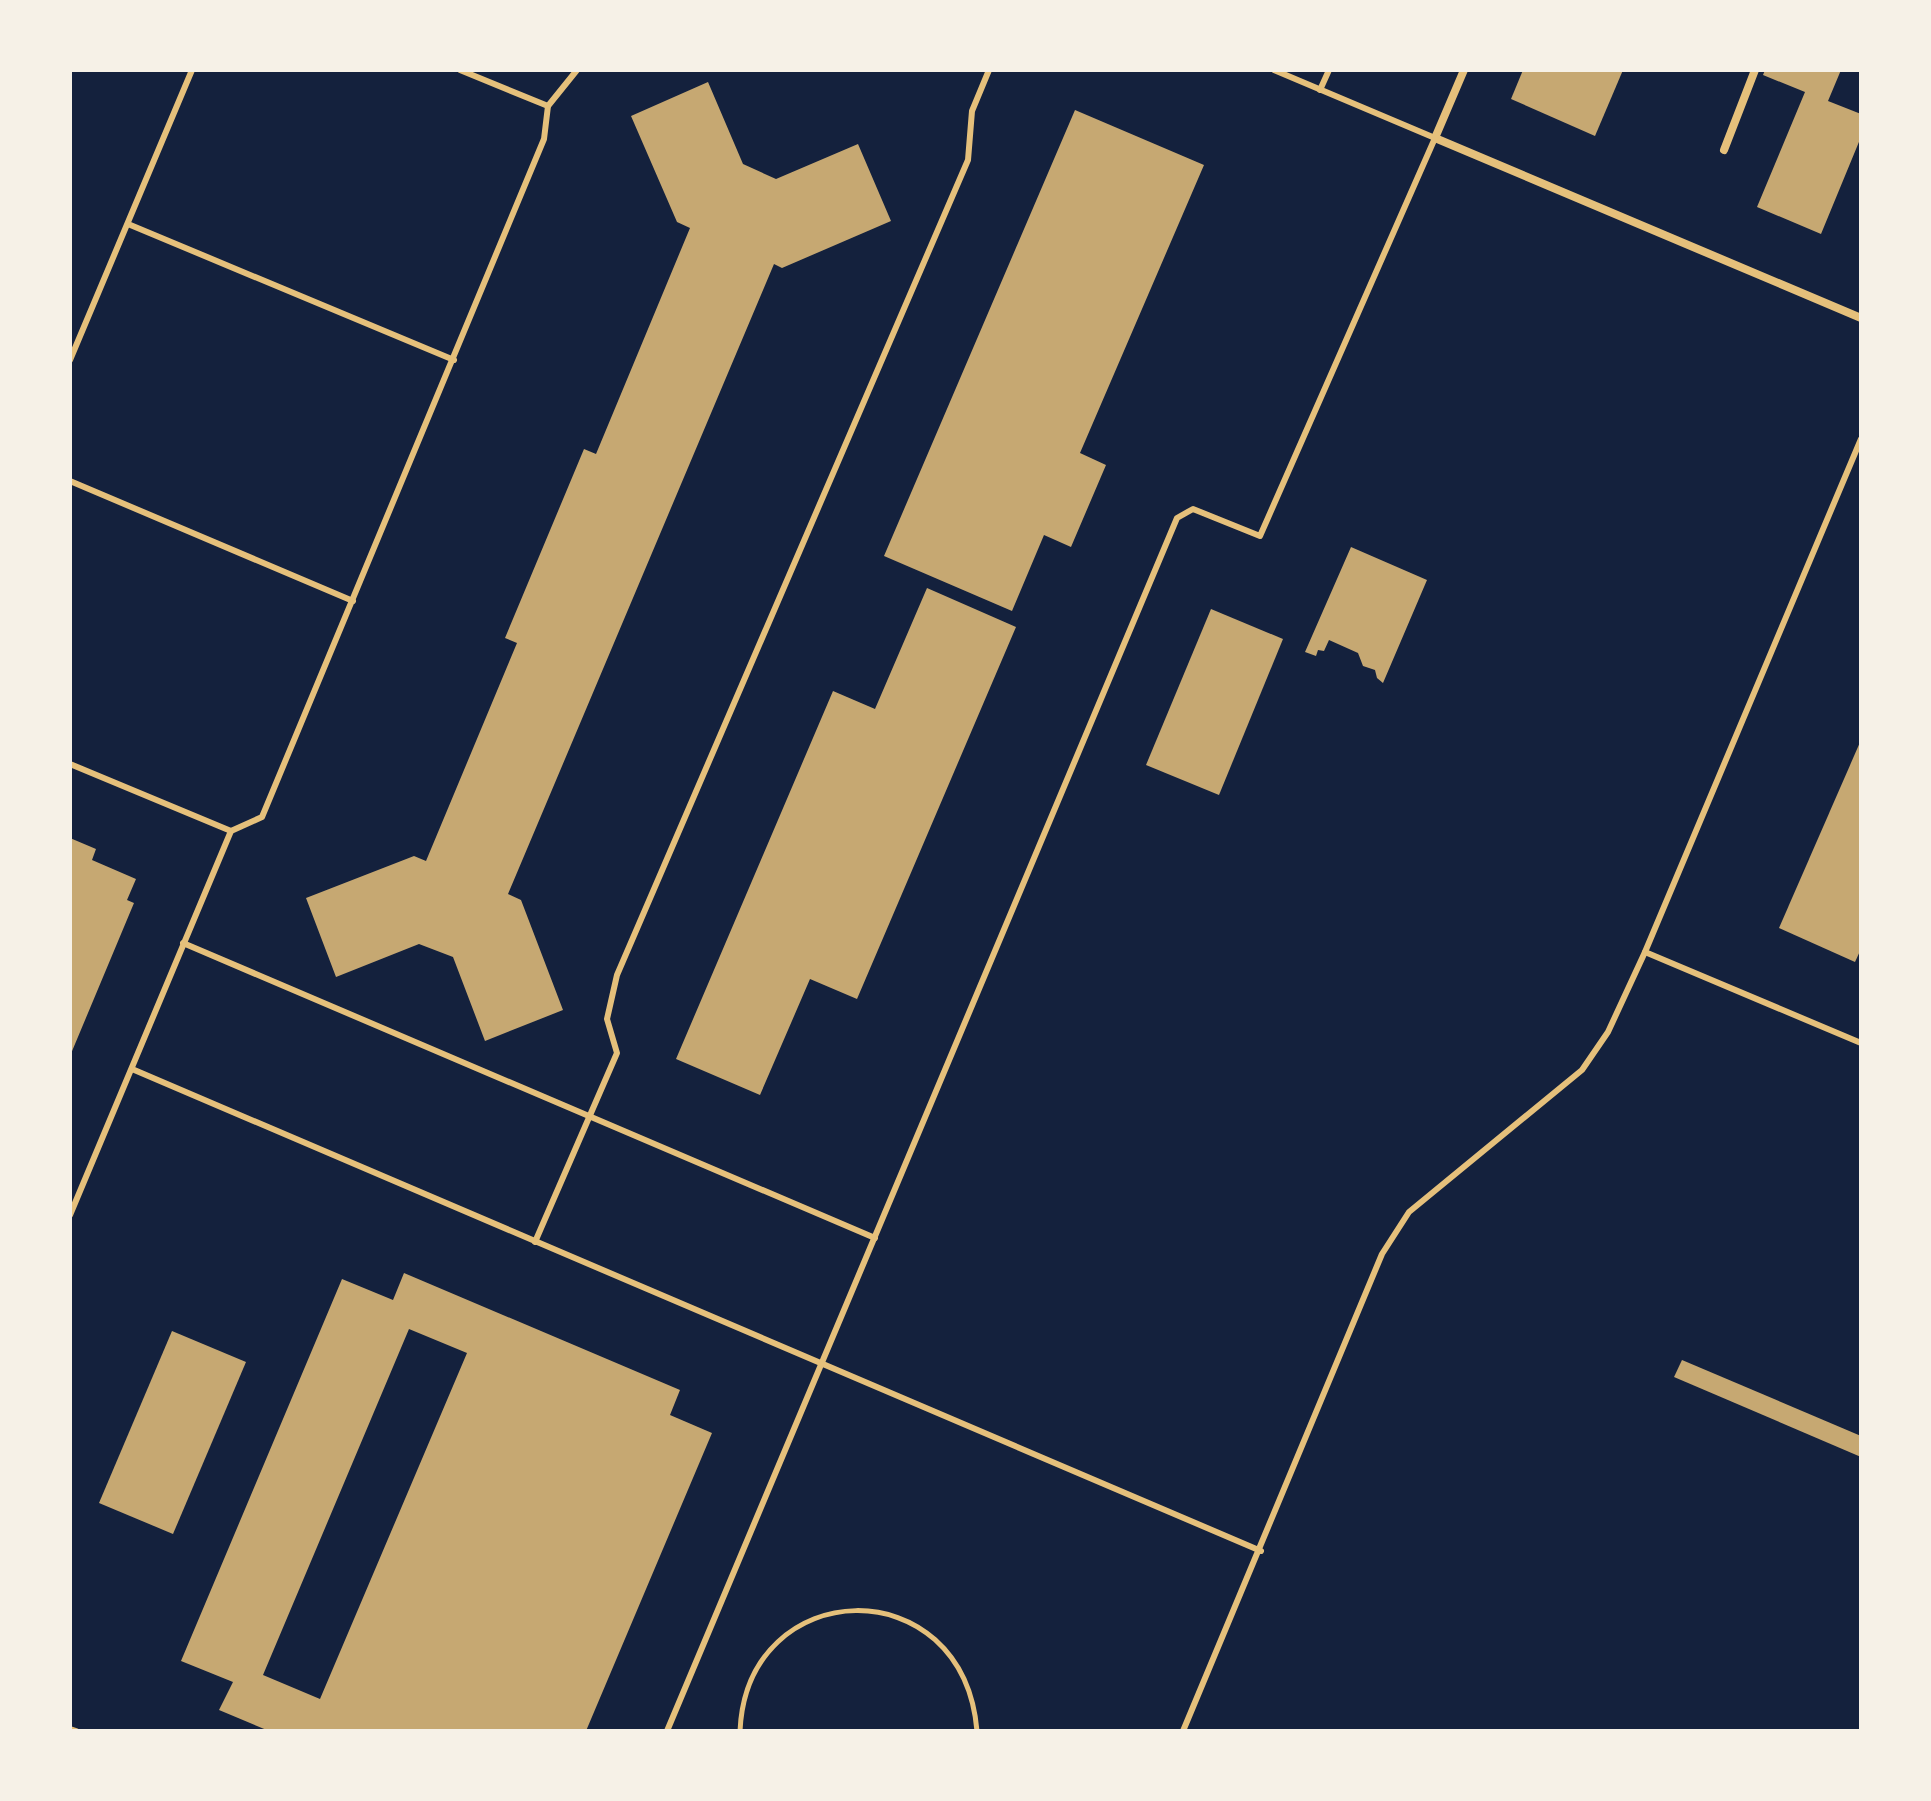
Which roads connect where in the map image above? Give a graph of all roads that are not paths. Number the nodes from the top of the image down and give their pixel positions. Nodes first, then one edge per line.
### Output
1 (192, 70) edge
2 (460, 70) edge
3 (577, 70) edge
4 (989, 70) edge
5 (1274, 70) edge
6 (1329, 70) edge
7 (1464, 70) edge
8 (1755, 70) edge
9 (1320, 90) junction
10 (548, 106) junction
11 (1435, 138) junction
12 (1724, 150) dead end
13 (128, 224) junction
14 (1861, 318) edge
15 (70, 338) edge
16 (78, 341) junction
17 (70, 360) edge
18 (454, 360) junction
19 (1861, 439) edge
20 (70, 481) edge
21 (353, 601) junction
22 (70, 764) edge
23 (231, 831) junction
24 (183, 943) junction
25 (1645, 952) junction
26 (1861, 1043) edge
27 (132, 1069) junction
28 (588, 1118) junction
29 (70, 1215) edge
30 (875, 1238) junction
31 (535, 1242) junction
32 (821, 1364) junction
33 (1261, 1551) junction
34 (70, 1729) edge
35 (76, 1731) edge
36 (667, 1731) edge
37 (1183, 1731) edge

1 - 13 lane
2 - 10 lane
3 - 10 lane
4 - 28 lane
5 - 9 lane
6 - 9 lane
7 - 11 street
8 - 12 street
9 - 11 lane
10 - 18 lane
11 - 14 street
11 - 30 lane
13 - 16 lane
13 - 18 lane
15 - 16 lane
16 - 17 lane
18 - 21 lane
19 - 25 lane
20 - 21 lane
21 - 23 lane
22 - 23 lane
23 - 24 lane
24 - 27 lane
24 - 28 lane
25 - 26 lane
25 - 33 lane
27 - 29 lane
27 - 31 lane
28 - 30 lane
28 - 31 lane
30 - 32 lane
31 - 32 lane
32 - 33 lane
32 - 36 lane
33 - 37 lane
34 - 35 lane

